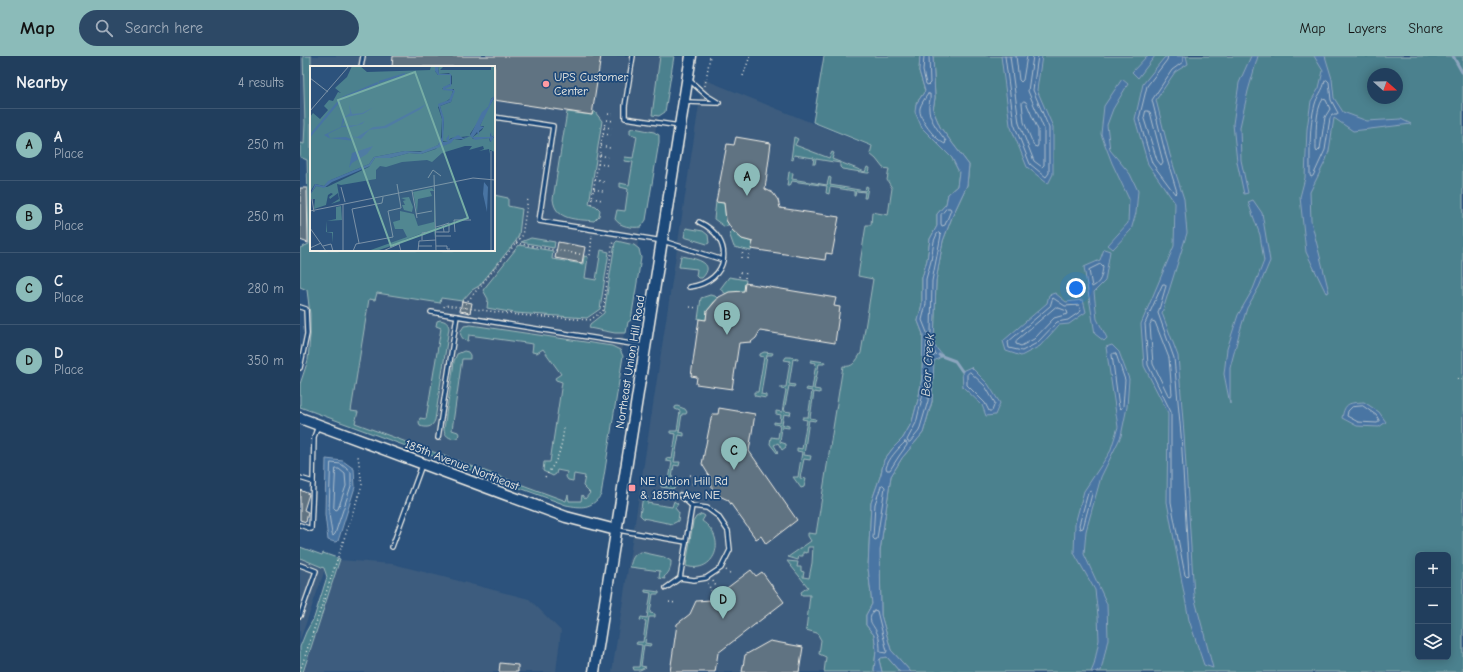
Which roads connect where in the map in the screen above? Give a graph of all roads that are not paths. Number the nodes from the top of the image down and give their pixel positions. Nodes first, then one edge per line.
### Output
1 (363, 56) edge
2 (633, 56) edge
3 (691, 56) edge
4 (361, 66) edge
5 (688, 78) junction
6 (684, 102) junction
7 (495, 117) edge
8 (681, 126) junction
9 (699, 222) dead end
10 (663, 240) junction
11 (723, 260) junction
12 (689, 287) dead end
13 (300, 307) edge
14 (432, 312) dead end
15 (457, 316) junction
16 (646, 346) junction
17 (300, 368) edge
18 (300, 418) edge
19 (318, 425) junction
20 (438, 438) dead end
21 (423, 464) junction
22 (300, 478) edge
23 (313, 482) junction
24 (680, 495) dead end
25 (692, 506) junction
26 (300, 525) edge
27 (616, 530) junction
28 (686, 542) junction
29 (392, 547) dead end
30 (300, 565) edge
31 (680, 578) junction
32 (666, 588) dead end
33 (300, 616) edge
34 (594, 672) edge

1 - 4 lane
2 - 8 lane
3 - 5 main road, Northeast Union Hill Road
5 - 6 main road, Northeast Union Hill Road
5 - 6 lane
6 - 8 main road, Northeast Union Hill Road
7 - 10 lane
8 - 10 main road, Northeast Union Hill Road
9 - 11 lane
10 - 11 lane
10 - 16 main road, Northeast Union Hill Road
11 - 12 lane
13 - 17 lane
14 - 15 lane
15 - 16 lane
15 - 20 lane
16 - 27 main road, Northeast Union Hill Road
18 - 19 main road, 185th Avenue Northeast
19 - 21 main road, 185th Avenue Northeast
19 - 23 lane
21 - 27 main road, 185th Avenue Northeast
21 - 29 lane
22 - 23 lane
23 - 26 lane
24 - 25 lane
25 - 28 lane
25 - 31 lane
27 - 28 lane
27 - 34 main road, Northeast Union Hill Road
28 - 31 lane
30 - 33 lane
31 - 32 lane

